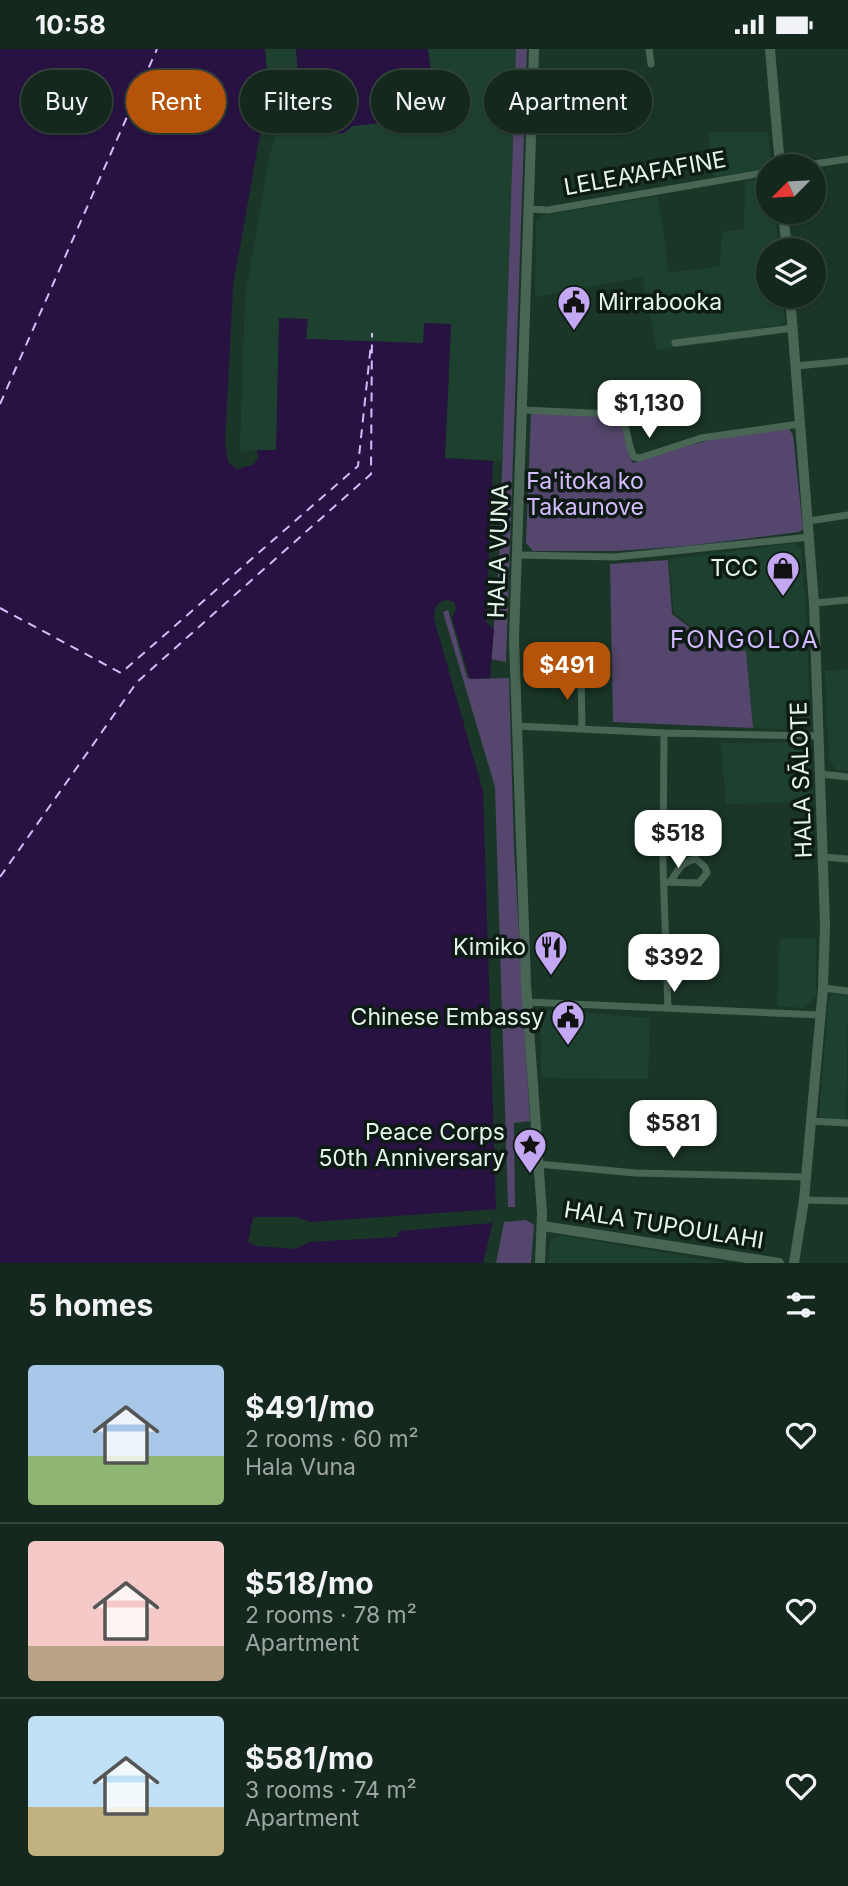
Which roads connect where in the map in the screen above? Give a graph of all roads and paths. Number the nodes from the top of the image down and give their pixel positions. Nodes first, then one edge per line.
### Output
1 (534, 49) edge
2 (649, 49) edge
3 (770, 49) edge
4 (650, 64) dead end
5 (779, 154) edge
6 (848, 159) edge
7 (826, 162) edge
8 (756, 174) edge
9 (529, 209) junction
10 (791, 308) edge
11 (793, 328) junction
12 (675, 342) dead end
13 (848, 361) edge
14 (796, 366) junction
15 (523, 410) junction
16 (800, 424) junction
17 (848, 515) edge
18 (809, 521) junction
19 (810, 537) junction
20 (517, 555) junction
21 (848, 600) edge
22 (814, 603) junction
23 (580, 675) dead end
24 (517, 726) junction
25 (582, 729) junction
26 (664, 733) junction
27 (819, 736) junction
28 (820, 774) junction
29 (848, 777) edge
30 (823, 857) junction
31 (848, 859) edge
32 (667, 882) junction
33 (823, 988) junction
34 (848, 991) edge
35 (527, 1002) junction
36 (668, 1008) junction
37 (820, 1015) junction
38 (810, 1121) junction
39 (848, 1123) edge
40 (538, 1164) junction
41 (806, 1177) junction
42 (804, 1201) junction
43 (848, 1201) edge
44 (542, 1226) junction
45 (540, 1263) edge
46 (779, 1263) edge
47 (794, 1263) edge

1 - 9 main road, HALA VUNA
2 - 4 street
3 - 5 main road
6 - 7 street
8 - 9 street, LELEA’AFAFINE
9 - 15 main road, HALA VUNA
10 - 11 main road, HALA SĀLOTE
11 - 12 street
11 - 14 main road, HALA SĀLOTE
13 - 14 street
14 - 16 main road, HALA SĀLOTE
15 - 16 street
15 - 20 main road, HALA VUNA
16 - 18 main road, HALA SĀLOTE
17 - 18 street
18 - 19 main road, HALA SĀLOTE
19 - 20 street
19 - 22 main road, HALA SĀLOTE
20 - 24 main road, HALA VUNA
21 - 22 street
22 - 27 main road, HALA SĀLOTE
23 - 25 street
24 - 25 street
24 - 35 main road, HALA VUNA
25 - 26 street
26 - 27 street
26 - 32 street
27 - 28 main road, HALA SĀLOTE
28 - 29 street
28 - 30 main road, HALA SĀLOTE
30 - 31 street
30 - 33 main road, HALA SĀLOTE
32 - 32 street
32 - 36 street
33 - 34 street
33 - 37 main road, HALA SĀLOTE
35 - 36 street
35 - 40 main road, HALA VUNA
36 - 37 street
37 - 38 main road, HALA SĀLOTE
38 - 39 street
38 - 41 main road, HALA SĀLOTE
40 - 41 street
40 - 44 main road, HALA VUNA
41 - 42 main road, HALA SĀLOTE
42 - 43 street
42 - 47 main road, HALA SĀLOTE
44 - 45 main road, HALA VUNA
44 - 46 main road, HALA TUPOULAHI

